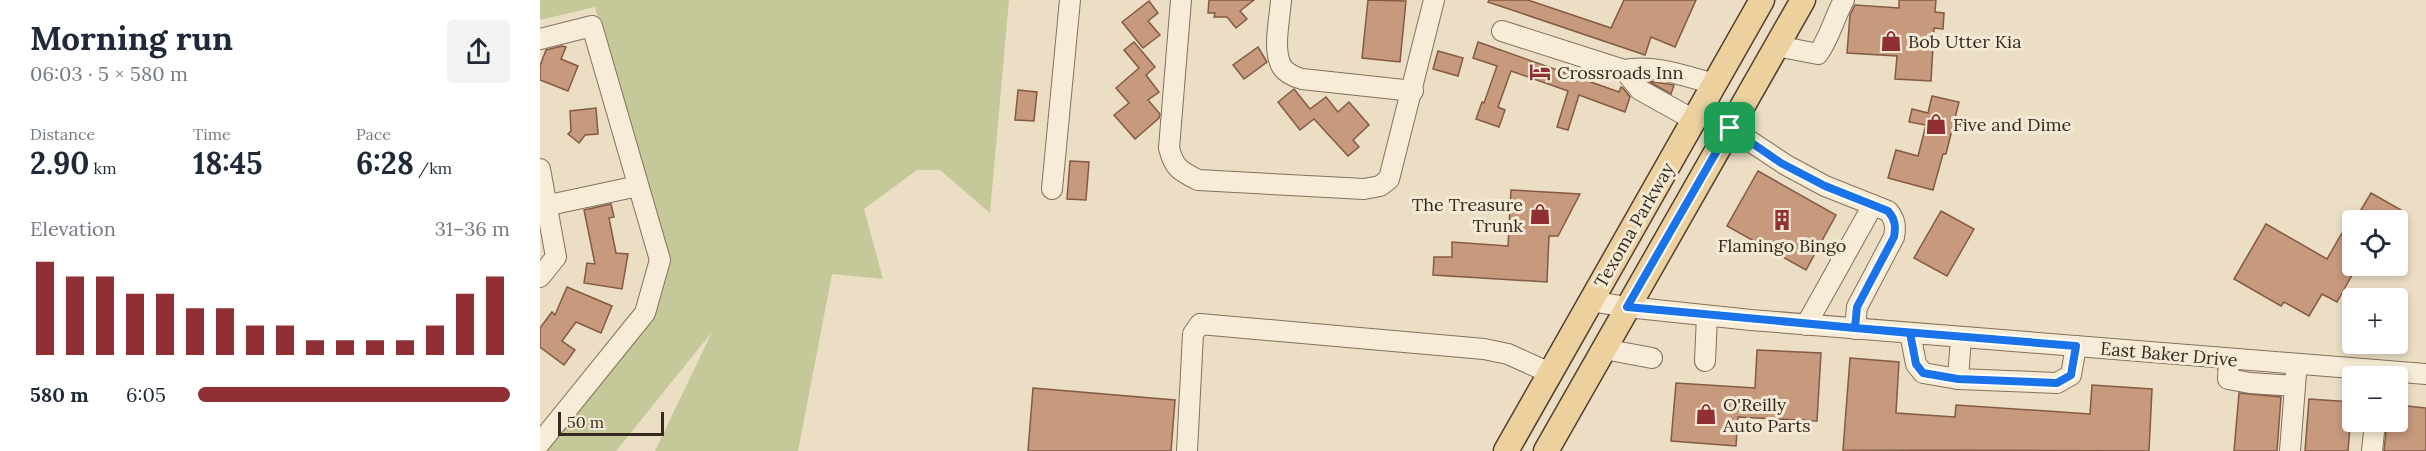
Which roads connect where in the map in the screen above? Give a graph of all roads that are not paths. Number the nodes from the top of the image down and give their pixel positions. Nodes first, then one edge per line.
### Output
1 (1070, 0) edge
2 (1181, 0) edge
3 (1281, 0) edge
4 (1434, 0) edge
5 (1762, 0) edge
6 (1803, 0) edge
7 (1844, 0) edge
8 (1502, 31) dead end
9 (540, 39) edge
10 (1777, 46) junction
11 (1624, 70) junction
12 (1714, 84) junction
13 (1413, 91) junction
14 (1694, 120) junction
15 (1730, 128) junction
16 (540, 169) edge
17 (638, 186) junction
18 (1052, 189) dead end
19 (1873, 205) junction
20 (543, 206) edge
21 (540, 277) edge
22 (1590, 301) junction
23 (1627, 307) junction
24 (1707, 316) junction
25 (1806, 325) junction
26 (1855, 328) junction
27 (1910, 333) junction
28 (1961, 337) junction
29 (2076, 346) junction
30 (1604, 349) junction
31 (1652, 358) dead end
32 (2229, 359) junction
33 (1705, 361) dead end
34 (2297, 364) junction
35 (2342, 369) edge
36 (1550, 373) junction
37 (2408, 374) edge
38 (2426, 374) edge
39 (1958, 379) junction
40 (2295, 386) junction
41 (2374, 432) edge
42 (540, 443) edge
43 (1187, 451) edge
44 (1506, 451) edge
45 (1546, 451) edge
46 (2290, 451) edge
47 (2372, 451) edge

1 - 18 street
2 - 13 street
3 - 13 street
4 - 13 street
5 - 12 main road, Texoma Parkway
6 - 10 main road, Texoma Parkway
7 - 10 street
8 - 11 street
9 - 17 street
10 - 15 main road, Texoma Parkway
11 - 12 street
11 - 14 street
12 - 14 main road, Texoma Parkway
14 - 22 main road, Texoma Parkway
15 - 19 street
15 - 23 main road, Texoma Parkway
16 - 20 street
17 - 20 street
17 - 42 street
19 - 25 street
19 - 26 street
20 - 21 street
22 - 23 street, East Baker Drive
22 - 36 main road, Texoma Parkway
23 - 24 street, East Baker Drive
23 - 30 main road, Texoma Parkway
24 - 25 street, East Baker Drive
24 - 33 street
25 - 26 street, East Baker Drive
26 - 27 street, East Baker Drive
27 - 28 street, East Baker Drive
27 - 39 street
28 - 29 street, East Baker Drive
28 - 39 street
29 - 32 street, East Baker Drive
29 - 39 street
30 - 31 street
30 - 45 main road, Texoma Parkway
32 - 34 street, East Baker Drive
32 - 40 street
34 - 35 street, East Baker Drive
34 - 40 street
36 - 43 street
36 - 44 main road, Texoma Parkway
37 - 38 street, East Baker Drive
40 - 46 street
41 - 47 street

